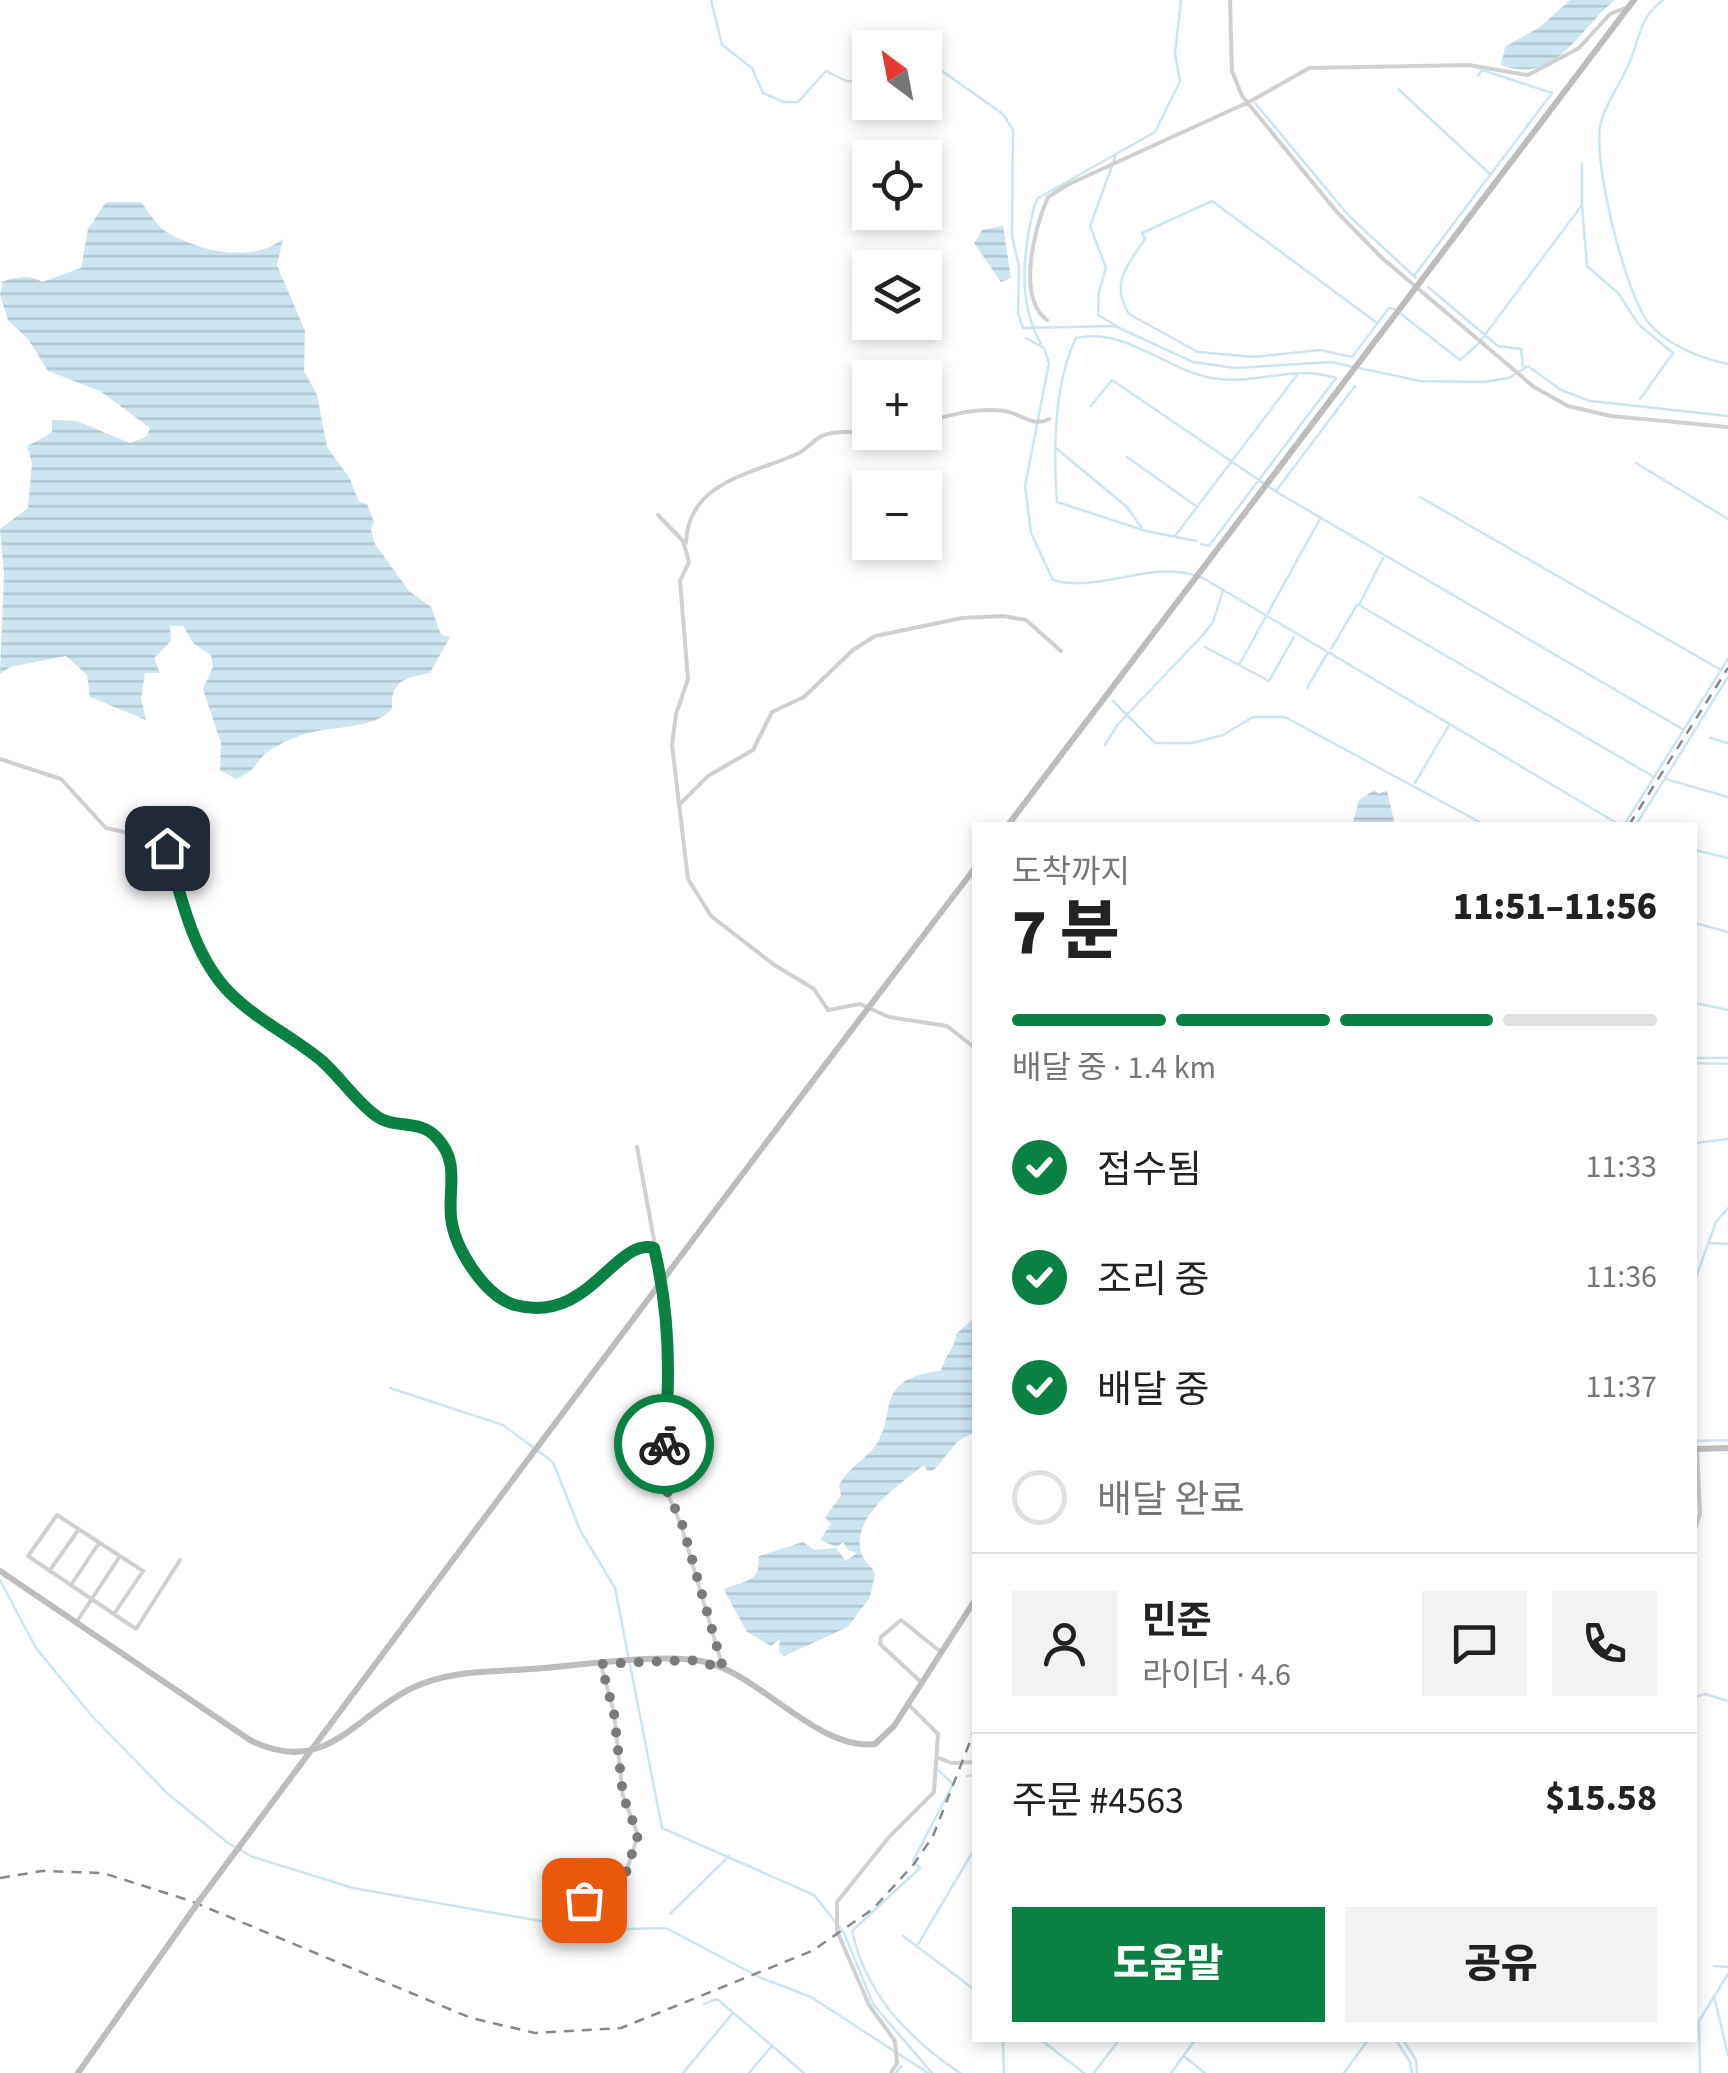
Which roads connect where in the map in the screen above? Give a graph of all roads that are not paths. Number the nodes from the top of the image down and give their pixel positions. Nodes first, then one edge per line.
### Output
1 (1230, 0) edge
2 (1631, 3) edge
3 (1246, 103) junction
4 (1417, 288) junction
5 (1047, 320) dead end
6 (942, 418) edge
7 (1049, 420) dead end
8 (1728, 428) edge
9 (852, 433) edge
10 (658, 514) dead end
11 (686, 548) junction
12 (1062, 651) dead end
13 (0, 759) edge
14 (679, 805) junction
15 (1010, 822) edge
16 (972, 872) edge
17 (870, 1007) junction
18 (972, 1046) edge
19 (637, 1146) dead end
20 (654, 1248) junction
21 (663, 1284) junction
22 (1728, 1448) edge
23 (1697, 1449) edge
24 (1697, 1465) edge
25 (1697, 1523) edge
26 (79, 1529) junction
27 (100, 1543) junction
28 (120, 1556) junction
29 (180, 1560) dead end
30 (50, 1570) junction
31 (0, 1571) edge
32 (71, 1585) junction
33 (92, 1599) junction
34 (972, 1605) edge
35 (114, 1614) junction
36 (76, 1623) junction
37 (941, 1652) junction
38 (601, 1664) junction
39 (723, 1668) junction
40 (921, 1682) junction
41 (907, 1704) junction
42 (313, 1749) junction
43 (936, 1758) junction
44 (972, 1762) edge
45 (576, 1925) dead end
46 (78, 2073) edge
47 (891, 2073) edge

1 - 3 street
2 - 3 street
2 - 4 main road
3 - 4 street
3 - 5 street
4 - 8 street
4 - 15 main road
6 - 7 street
9 - 11 street
10 - 11 street
11 - 14 street
12 - 14 street
13 - 20 street
14 - 17 street
16 - 17 main road
17 - 18 street
17 - 21 main road
19 - 20 street
20 - 21 street
21 - 39 street
21 - 42 main road
22 - 23 main road
24 - 25 street
26 - 27 street
26 - 30 street
26 - 30 street
27 - 28 street
27 - 32 street
28 - 33 street
28 - 35 street
29 - 35 street
30 - 32 street
31 - 36 main road
32 - 33 street
33 - 35 street
33 - 36 street
34 - 37 main road
36 - 42 main road
37 - 40 main road
37 - 40 street
38 - 39 main road
38 - 42 main road
38 - 45 street
39 - 41 main road
40 - 41 main road
41 - 43 street
42 - 46 main road
43 - 44 street
43 - 47 street

